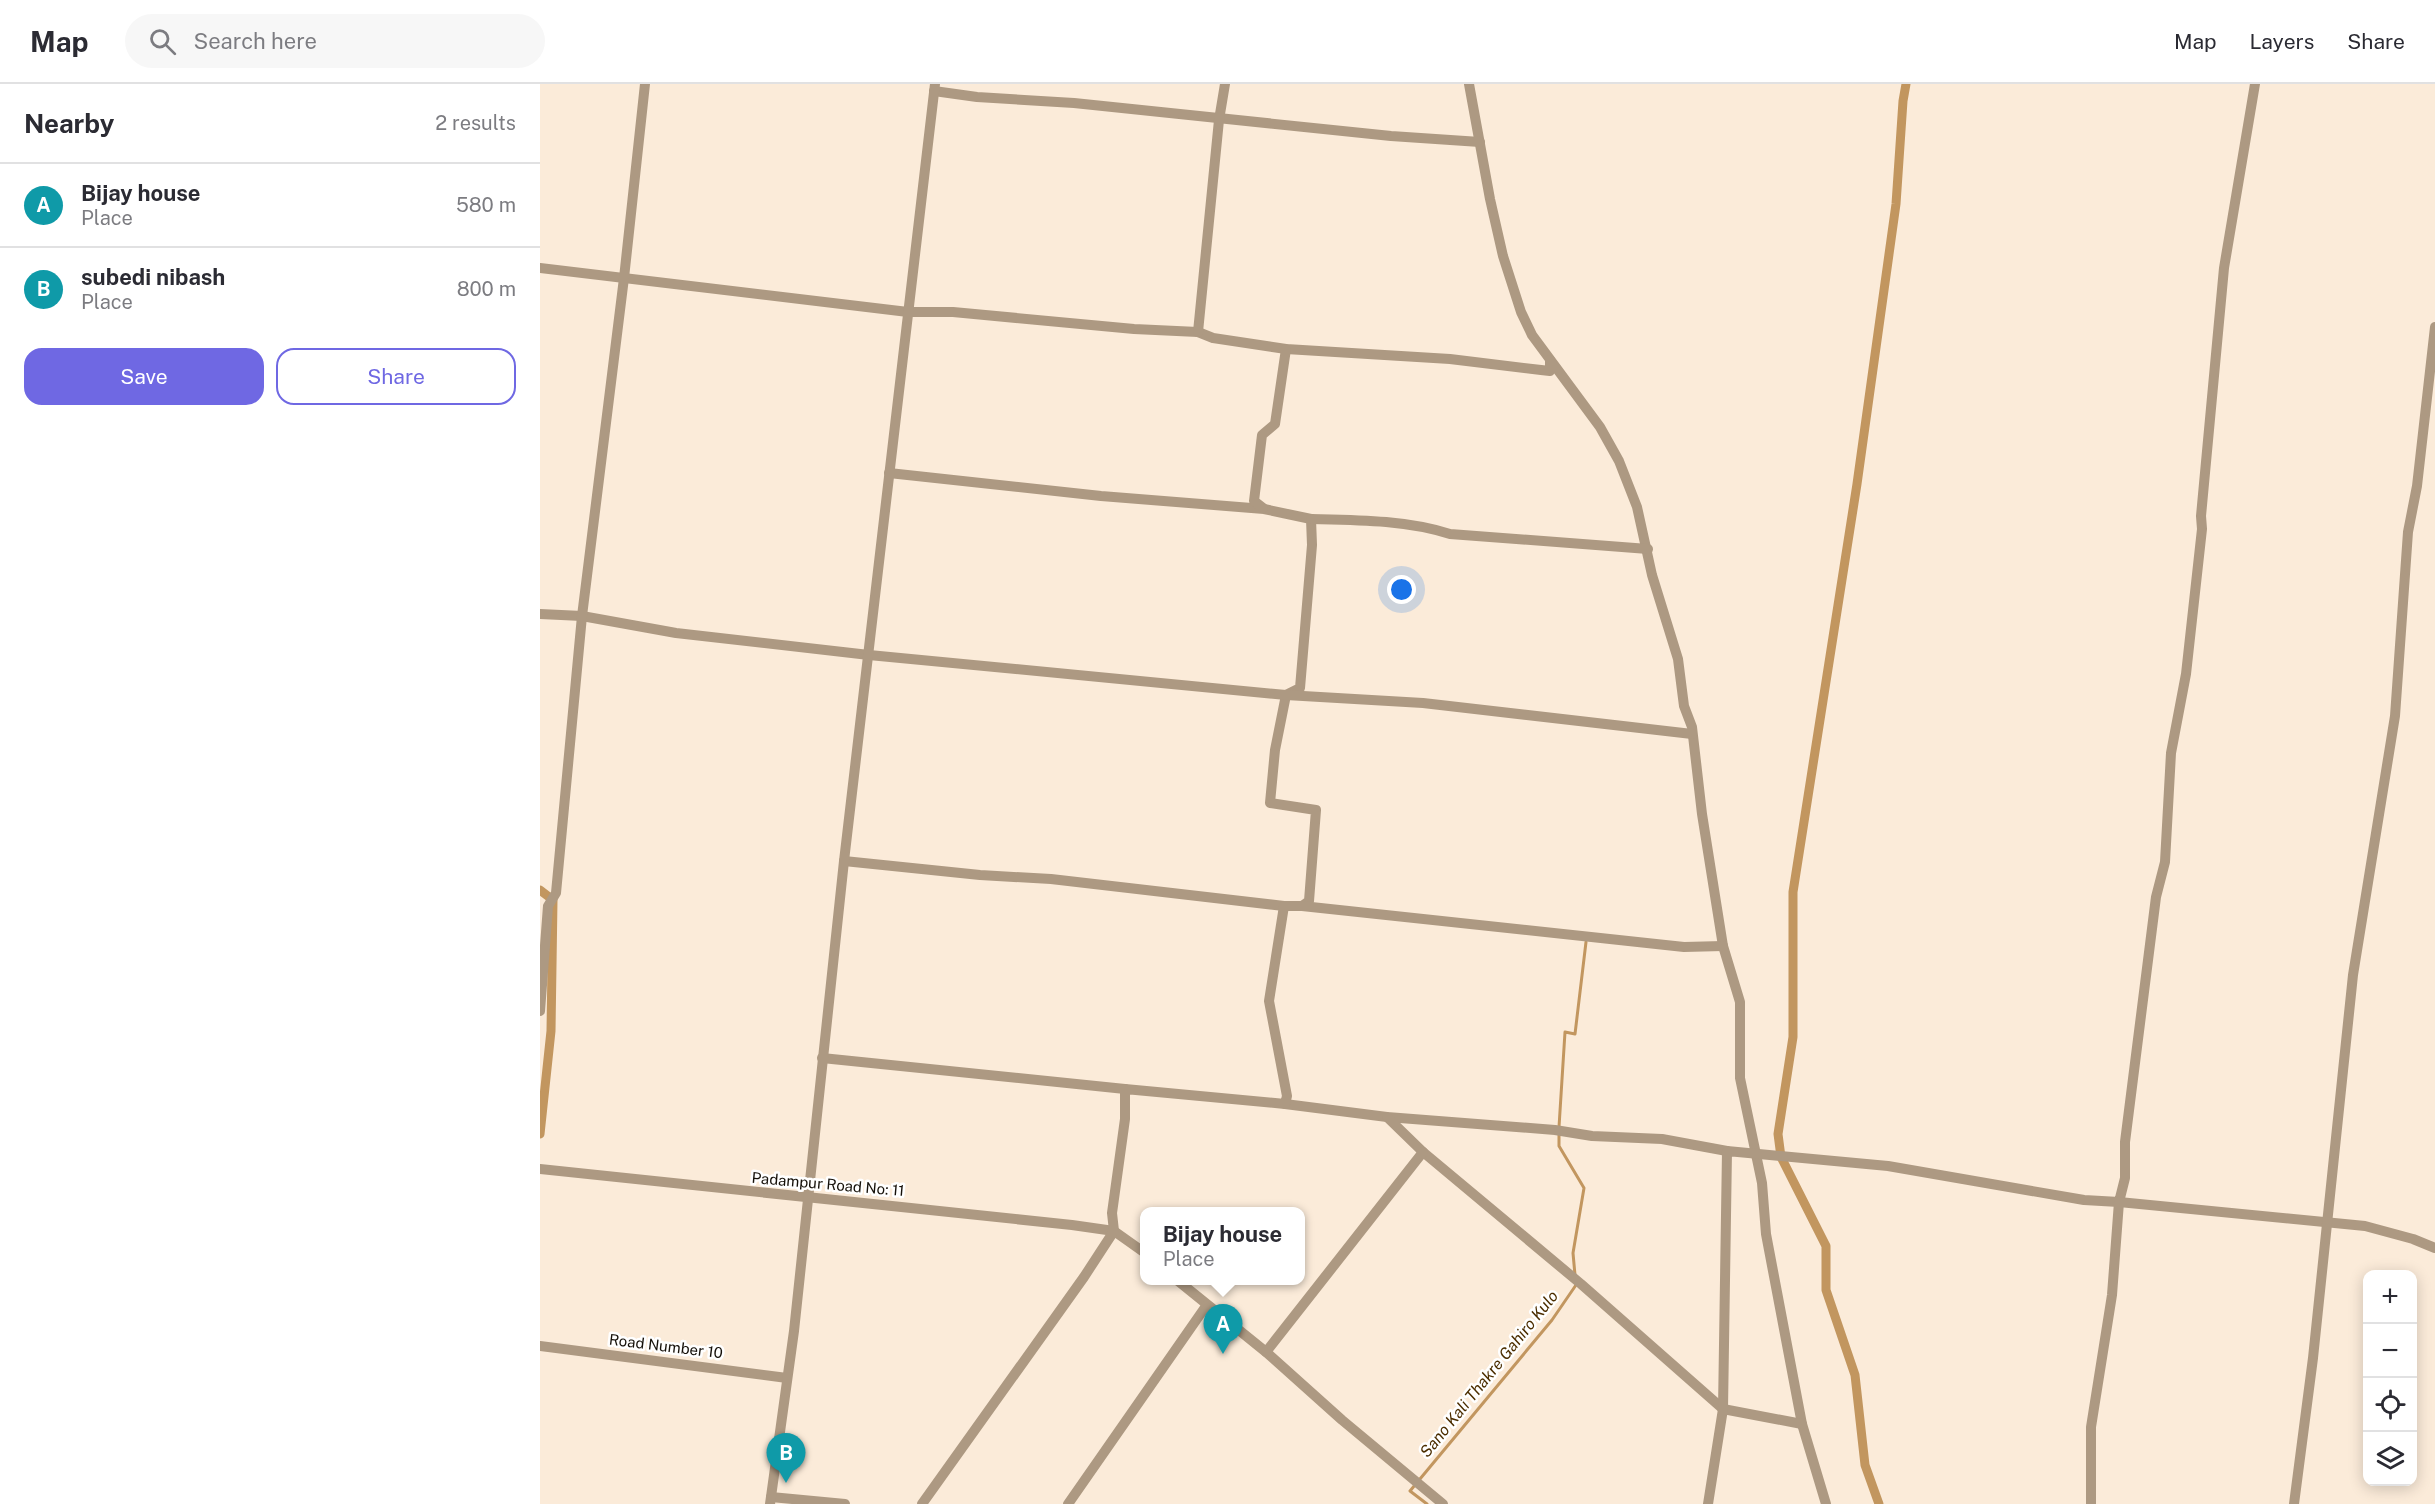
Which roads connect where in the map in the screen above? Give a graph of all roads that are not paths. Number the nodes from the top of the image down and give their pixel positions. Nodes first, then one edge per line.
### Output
1 (645, 84) edge
2 (1225, 84) edge
3 (1469, 84) edge
4 (2255, 84) edge
5 (935, 87) edge
6 (1219, 120) junction
7 (1480, 142) junction
8 (540, 268) edge
9 (624, 278) junction
10 (908, 312) junction
11 (2435, 327) edge
12 (1198, 332) junction
13 (1286, 349) junction
14 (1550, 360) junction
15 (889, 473) junction
16 (1264, 509) junction
17 (1311, 519) junction
18 (1648, 549) junction
19 (540, 614) edge
20 (582, 616) junction
21 (868, 655) junction
22 (1286, 695) junction
23 (1692, 734) junction
24 (844, 861) junction
25 (544, 905) edge
26 (1284, 906) junction
27 (1302, 906) junction
28 (1723, 946) junction
29 (540, 1011) edge
30 (822, 1058) junction
31 (1125, 1089) junction
32 (1285, 1104) junction
33 (1387, 1117) junction
34 (1726, 1151) junction
35 (1423, 1152) junction
36 (1753, 1154) junction
37 (540, 1169) edge
38 (810, 1198) junction
39 (2119, 1202) junction
40 (2326, 1222) junction
41 (1114, 1231) junction
42 (2435, 1248) edge
43 (1140, 1249) edge
44 (1182, 1285) edge
45 (1206, 1306) junction
46 (540, 1347) edge
47 (1266, 1352) junction
48 (787, 1378) junction
49 (1723, 1409) junction
50 (1802, 1424) junction
51 (771, 1501) edge
52 (845, 1504) edge
53 (922, 1504) edge
54 (1068, 1504) edge
55 (1443, 1504) edge
56 (1708, 1504) edge
57 (1826, 1504) edge
58 (2091, 1504) edge
59 (2294, 1504) edge

1 - 9 street
2 - 6 street
3 - 7 street
4 - 39 street
5 - 6 street
5 - 10 street
6 - 7 street
6 - 12 street
7 - 14 street
8 - 9 street
9 - 10 street
9 - 20 street
10 - 12 street
10 - 15 street
11 - 40 street
12 - 13 street
13 - 14 street
13 - 16 street
14 - 18 street
15 - 16 street
15 - 21 street
16 - 17 street
17 - 18 street
17 - 22 street
18 - 23 street
19 - 20 street
20 - 21 street
20 - 25 street
21 - 22 street
21 - 24 street
22 - 23 street
22 - 27 street
23 - 28 street
24 - 26 street
24 - 30 street
25 - 29 street
26 - 27 street
26 - 32 street
27 - 28 street
28 - 36 street
30 - 31 street
30 - 38 street
31 - 32 street
31 - 41 street
32 - 33 street
33 - 34 street
33 - 35 street
34 - 36 street
34 - 49 street
35 - 47 street
35 - 49 street
36 - 39 street
36 - 50 street
37 - 38 street, Padampur Road No: 11
38 - 41 street, Padampur Road No: 11
38 - 48 street
39 - 40 street
39 - 58 street
40 - 42 street
40 - 59 street
41 - 43 street
41 - 53 street
44 - 45 street
45 - 47 street
45 - 54 street
46 - 48 street, Road Number 10
47 - 55 street
48 - 51 street
49 - 50 street
49 - 56 street
50 - 57 street
51 - 52 street

